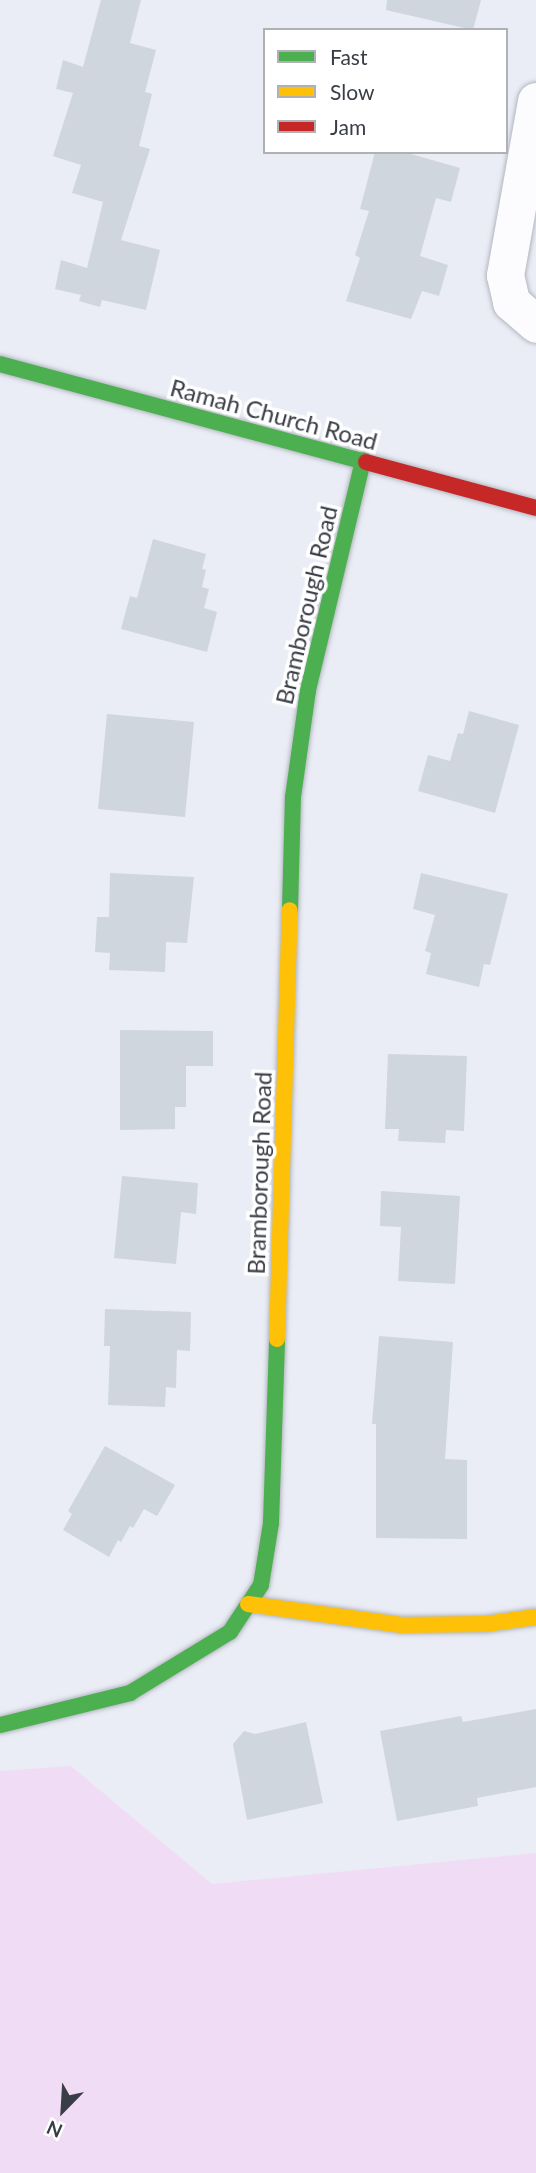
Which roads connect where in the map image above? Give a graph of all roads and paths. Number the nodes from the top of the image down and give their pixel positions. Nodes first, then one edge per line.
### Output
1 (536, 101) edge
2 (536, 324) edge
3 (0, 365) edge
4 (363, 461) junction
5 (536, 508) edge
6 (248, 1604) junction
7 (536, 1617) edge
8 (0, 1725) edge

1 - 2 street
3 - 4 street, Ramah Church Road
4 - 5 street, Ramah Church Road
4 - 6 street, Bramborough Road
6 - 7 street
6 - 8 street, Bramborough Road

